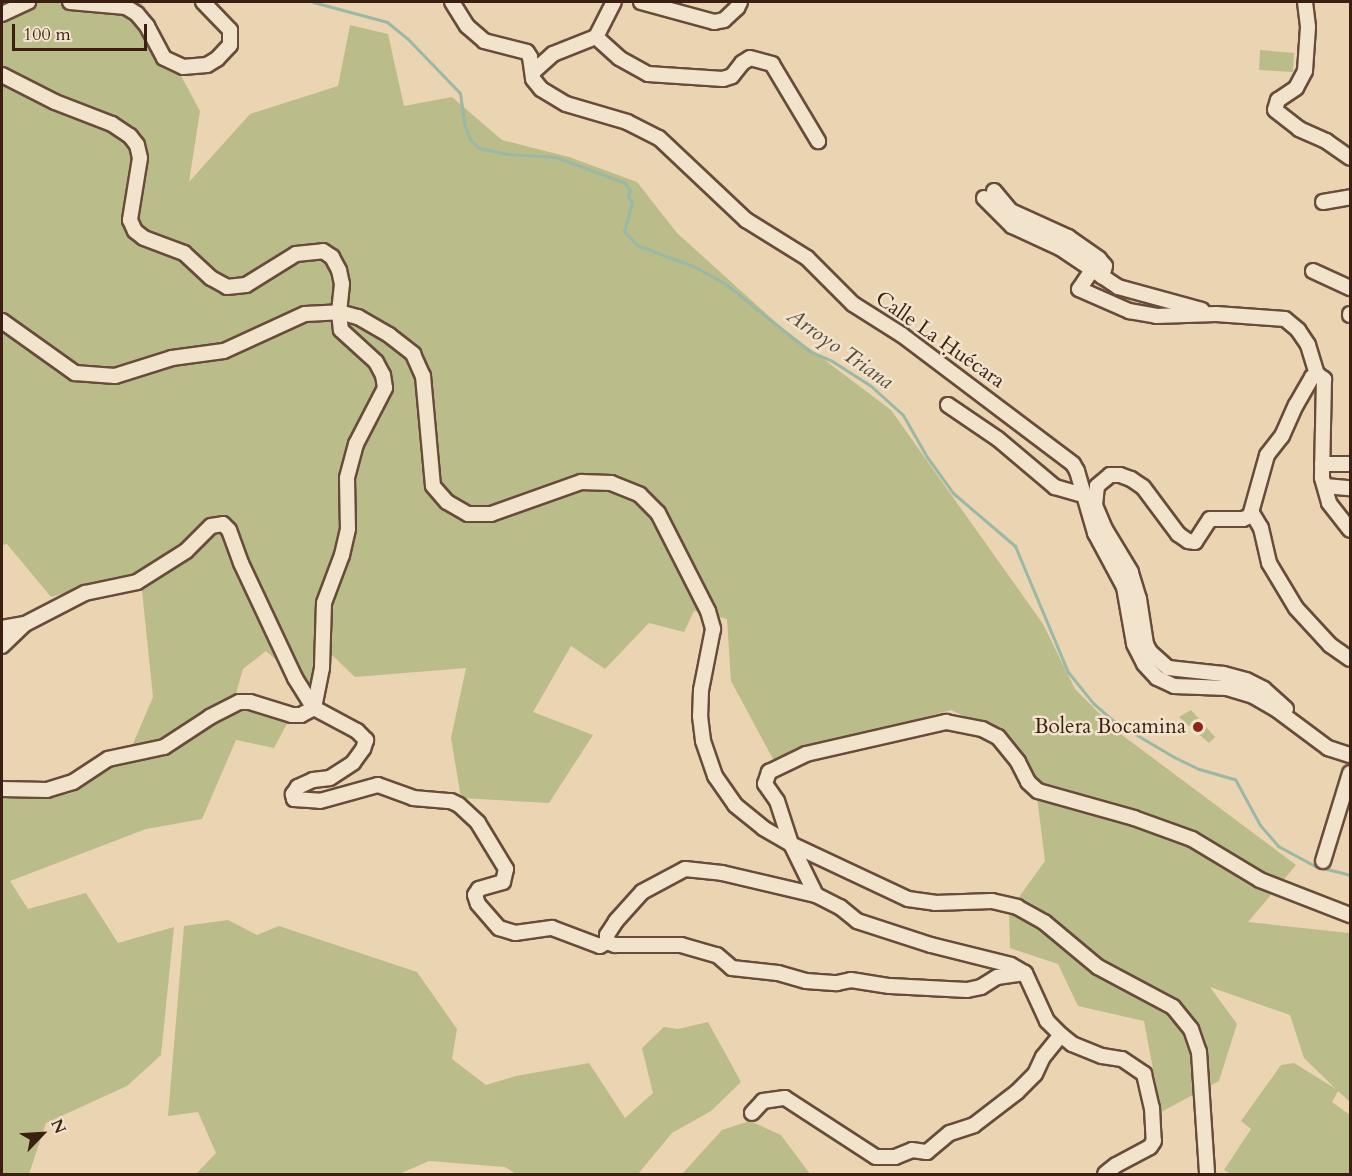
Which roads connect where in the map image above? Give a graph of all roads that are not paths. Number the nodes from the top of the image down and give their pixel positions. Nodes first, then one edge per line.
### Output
1 (28, 2) edge
2 (70, 2) edge
3 (203, 2) edge
4 (452, 2) edge
5 (614, 2) edge
6 (641, 2) edge
7 (740, 2) edge
8 (1305, 2) edge
9 (2, 14) edge
10 (596, 37) junction
11 (533, 72) junction
12 (2, 75) edge
13 (818, 141) dead end
14 (1350, 158) edge
15 (989, 195) dead end
16 (1350, 198) edge
17 (1323, 202) dead end
18 (1314, 271) dead end
19 (1097, 273) junction
20 (1350, 288) edge
21 (339, 312) junction
22 (1216, 314) junction
23 (2, 321) edge
24 (1317, 374) junction
25 (948, 405) dead end
26 (1322, 464) junction
27 (1350, 464) edge
28 (1324, 486) junction
29 (1350, 488) edge
30 (1083, 495) junction
31 (1252, 513) junction
32 (1350, 530) edge
33 (25, 624) junction
34 (2, 628) edge
35 (2, 646) edge
36 (1350, 659) edge
37 (314, 708) junction
38 (1293, 724) junction
39 (1350, 755) edge
40 (1350, 773) edge
41 (2, 789) edge
42 (791, 844) junction
43 (1323, 861) dead end
44 (816, 894) junction
45 (1350, 915) edge
46 (607, 942) junction
47 (1025, 973) junction
48 (1061, 1035) junction
49 (752, 1113) dead end
50 (1106, 1174) edge
51 (1207, 1174) edge

1 - 9 street
2 - 3 street
4 - 11 street, Calle La Ḥuécara
5 - 10 street
6 - 7 street
8 - 14 street
10 - 11 street
10 - 13 street
11 - 30 street, Calle La Ḥuécara
12 - 21 street
15 - 19 street
16 - 17 street
18 - 20 street
19 - 22 street
19 - 22 street
21 - 23 street
21 - 37 street
21 - 42 street
22 - 24 street
24 - 26 street
24 - 31 street
25 - 30 street
26 - 27 street
26 - 28 street
28 - 29 street
28 - 32 street
30 - 38 street, Calle La Ḥuécara
31 - 36 street
31 - 38 street
33 - 34 street
33 - 35 street
33 - 37 street
37 - 41 street
37 - 46 street
38 - 39 street, Calle La Ḥuécara
40 - 43 street
42 - 44 street
42 - 45 street
42 - 51 street
44 - 46 street
44 - 47 street
46 - 47 street
47 - 48 street
48 - 49 street
48 - 50 street

